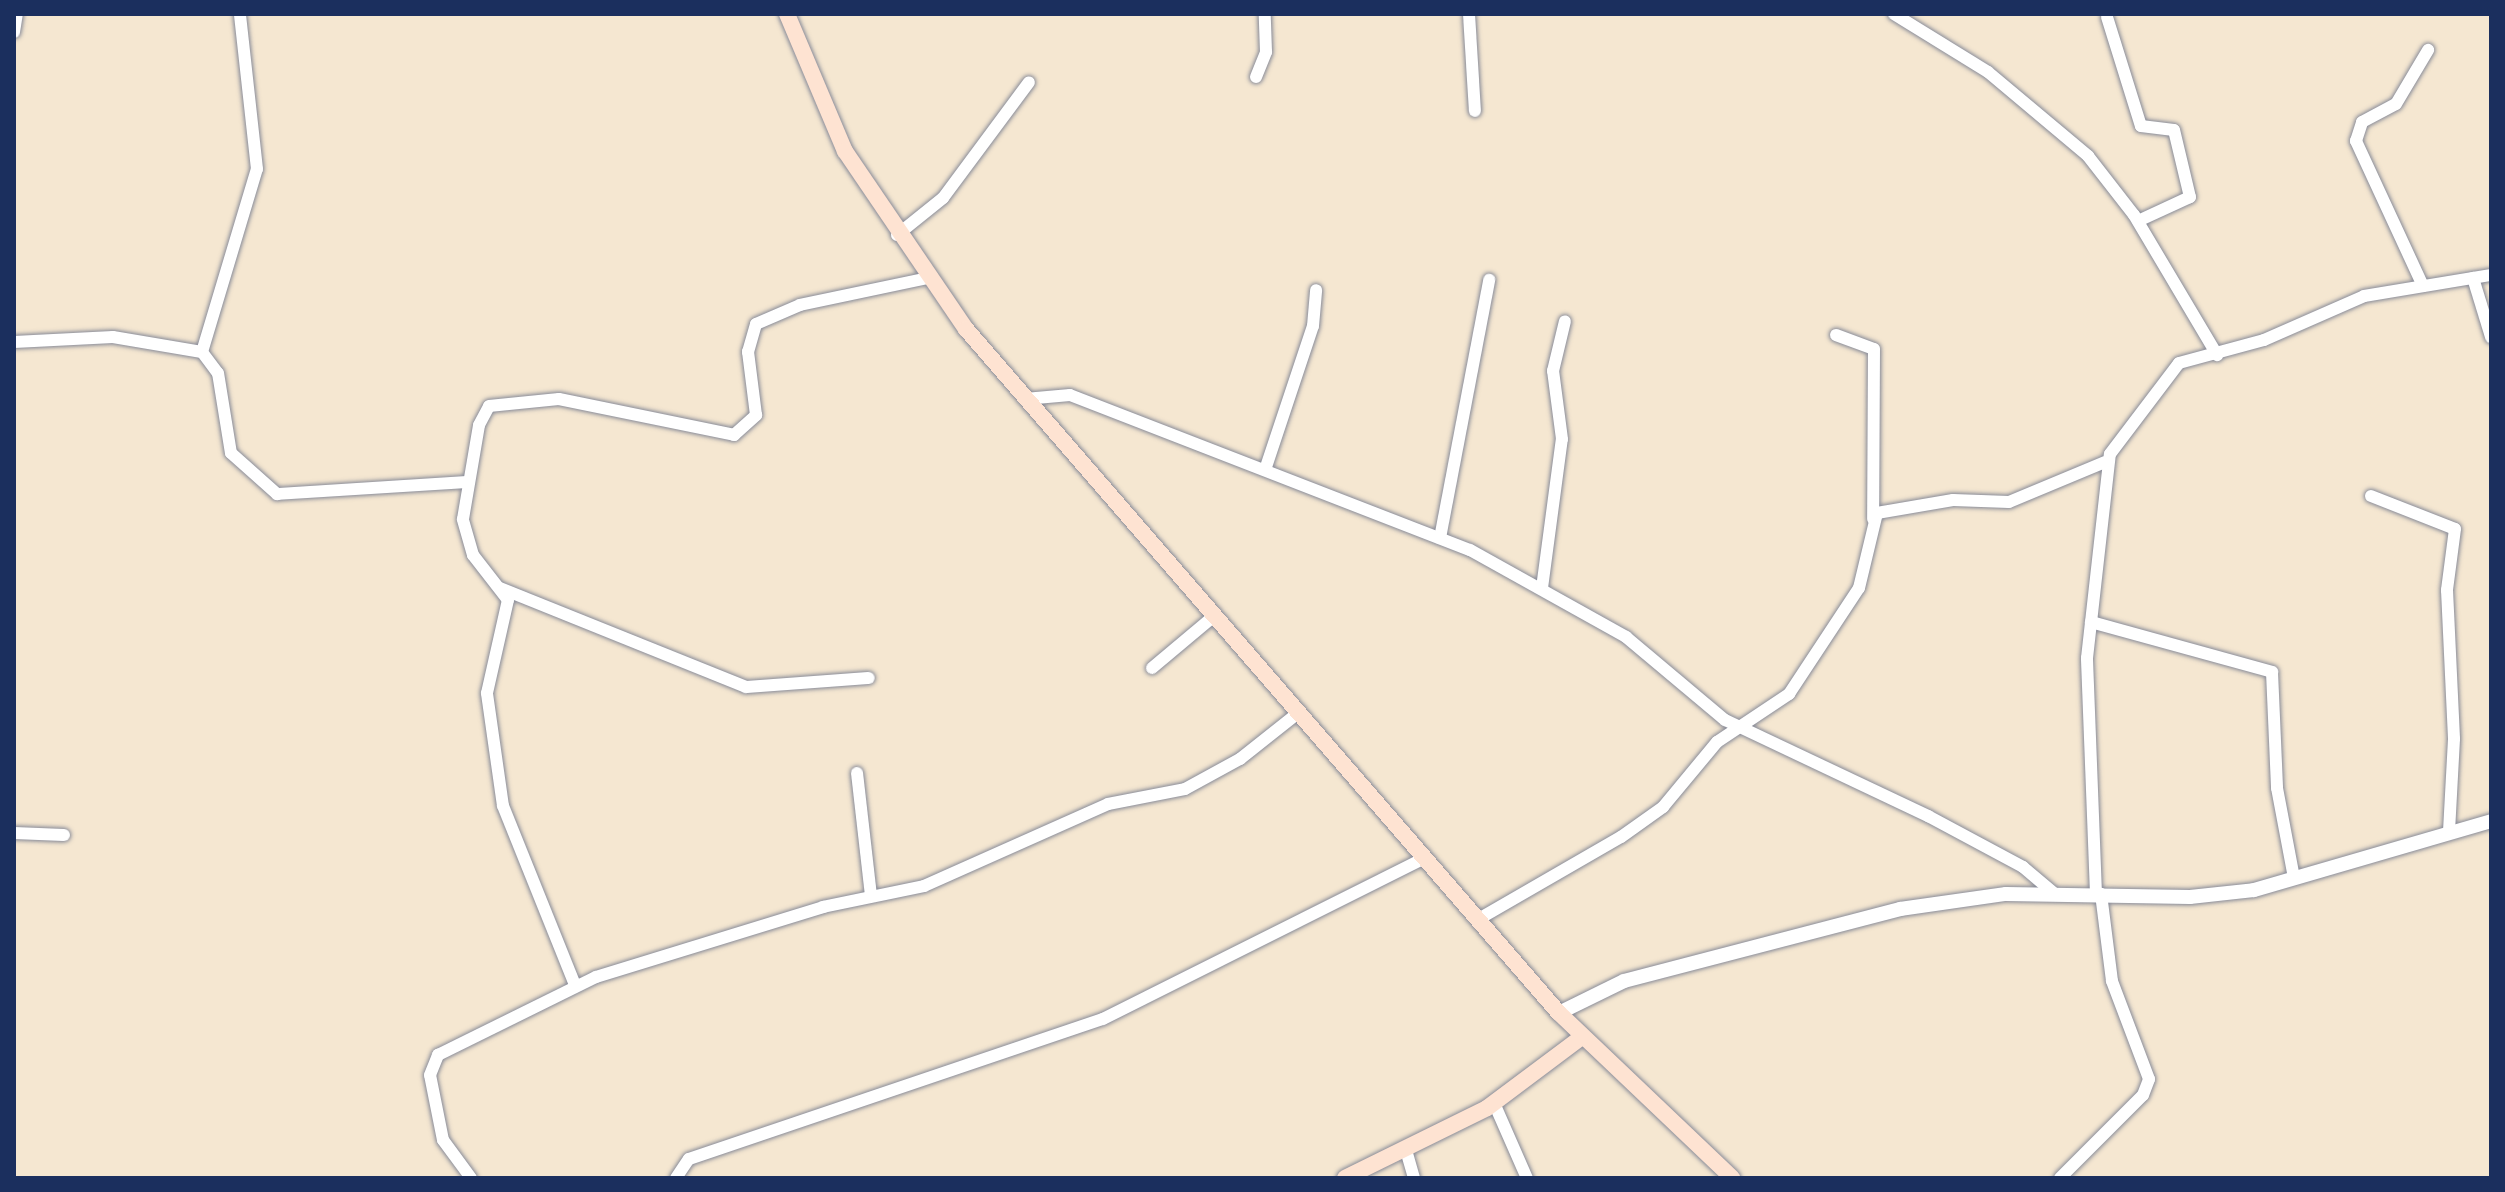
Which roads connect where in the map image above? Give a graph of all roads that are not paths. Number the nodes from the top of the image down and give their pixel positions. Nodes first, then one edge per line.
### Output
1 (17, 14) edge
2 (240, 14) edge
3 (787, 14) edge
4 (1265, 14) edge
5 (1469, 14) edge
6 (1894, 14) edge
7 (2107, 17) dead end
8 (14, 32) edge
9 (2428, 50) dead end
10 (1256, 77) dead end
11 (1029, 82) dead end
12 (1475, 111) dead end
13 (2138, 221) junction
14 (897, 235) junction
15 (2491, 275) edge
16 (928, 278) junction
17 (2473, 278) junction
18 (1489, 280) dead end
19 (2423, 286) junction
20 (1316, 290) dead end
21 (1565, 321) dead end
22 (1836, 335) dead end
23 (2491, 337) edge
24 (14, 342) edge
25 (202, 352) junction
26 (2217, 355) junction
27 (1025, 399) junction
28 (2105, 462) junction
29 (1265, 470) junction
30 (469, 482) junction
31 (2371, 496) dead end
32 (1873, 519) junction
33 (1440, 538) junction
34 (499, 587) junction
35 (1542, 588) junction
36 (1214, 616) junction
37 (2091, 622) junction
38 (1152, 668) dead end
39 (869, 678) dead end
40 (1298, 713) junction
41 (1737, 727) junction
42 (857, 773) dead end
43 (2491, 821) edge
44 (2449, 832) junction
45 (14, 833) edge
46 (64, 835) dead end
47 (1424, 858) junction
48 (2294, 878) junction
49 (2055, 894) junction
50 (2098, 894) junction
51 (871, 896) junction
52 (1477, 920) junction
53 (575, 985) junction
54 (1559, 1013) junction
55 (1582, 1037) junction
56 (1494, 1103) junction
57 (1406, 1150) junction
58 (471, 1178) edge
59 (676, 1178) edge
60 (1345, 1178) edge
61 (1414, 1178) edge
62 (1527, 1178) edge
63 (1732, 1178) edge
64 (2060, 1178) edge

1 - 8 street
2 - 25 street
3 - 14 main road
4 - 10 street
5 - 12 street
6 - 13 street
7 - 13 street
9 - 19 street
11 - 14 street
13 - 26 street
14 - 16 main road
15 - 17 street
16 - 27 main road
16 - 30 street
17 - 19 street
17 - 23 street
18 - 33 street
19 - 26 street
20 - 29 street
21 - 35 street
22 - 32 street
24 - 25 street
25 - 30 street
26 - 28 street
27 - 29 street
27 - 36 main road
28 - 32 street
28 - 37 street
29 - 33 street
30 - 34 street
31 - 44 street
32 - 41 street
33 - 35 street
34 - 39 street
34 - 53 street
35 - 41 street
36 - 38 street
36 - 40 main road
37 - 48 street
37 - 50 street
40 - 47 main road
40 - 51 street
41 - 49 street
41 - 52 street
42 - 51 street
43 - 44 street
44 - 48 street
45 - 46 street
47 - 52 main road
47 - 59 street
48 - 50 street
49 - 50 street
49 - 54 street
50 - 64 street
51 - 53 street
52 - 54 main road
53 - 58 street
54 - 55 main road
55 - 56 main road
55 - 63 main road
56 - 57 main road
56 - 62 street
57 - 60 main road
57 - 61 street

